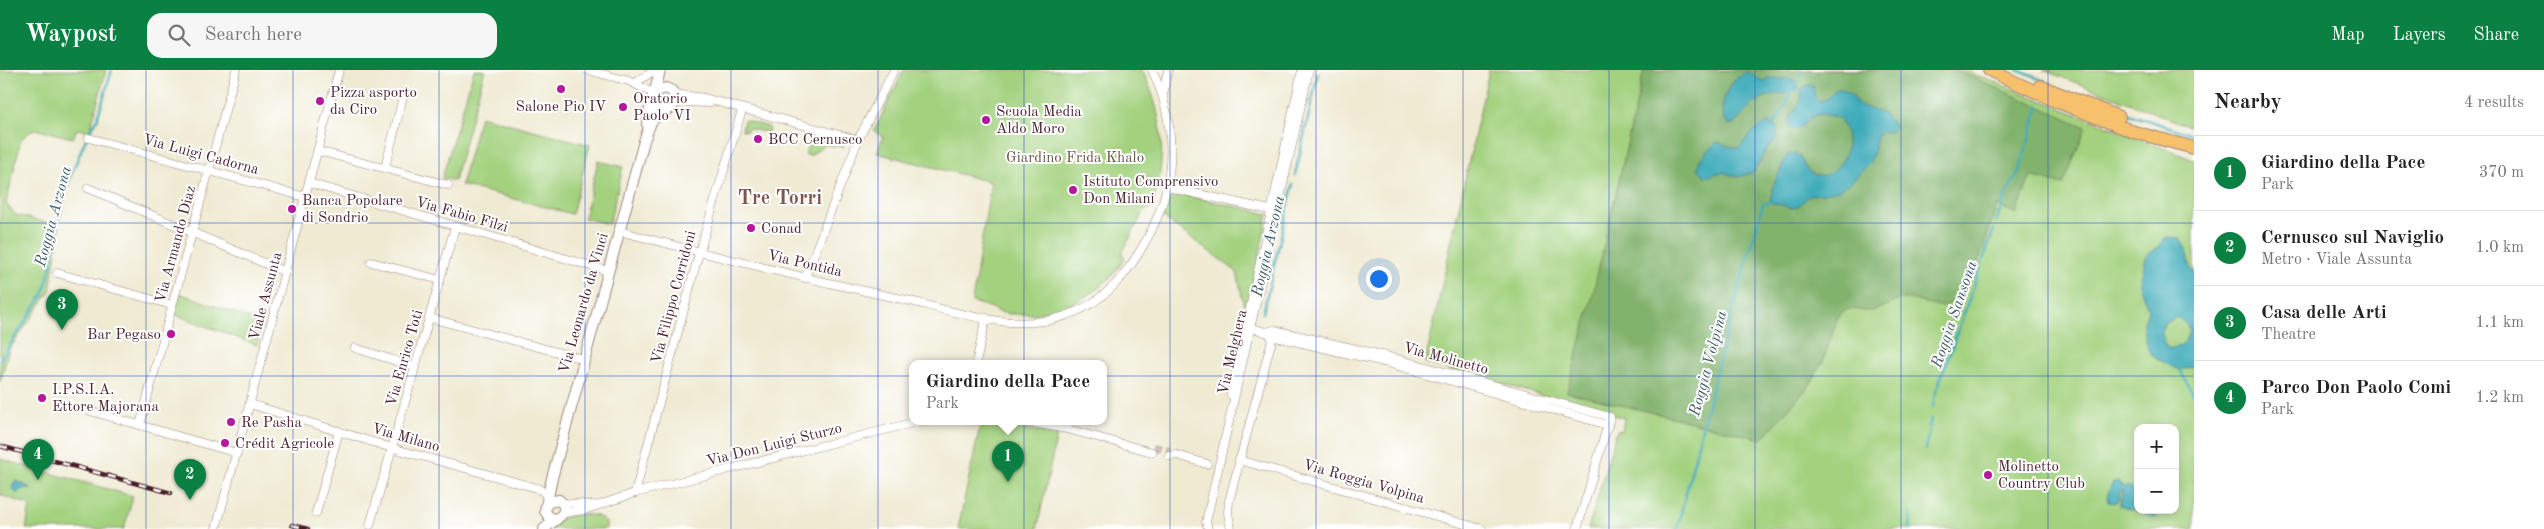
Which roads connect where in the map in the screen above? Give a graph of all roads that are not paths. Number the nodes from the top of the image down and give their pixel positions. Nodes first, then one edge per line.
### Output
1 (236, 70) edge
2 (339, 70) edge
3 (587, 70) edge
4 (655, 70) edge
5 (660, 70) edge
6 (665, 70) edge
7 (894, 70) edge
8 (1152, 70) edge
9 (1168, 70) edge
10 (1302, 70) edge
11 (1309, 70) edge
12 (1989, 70) edge
13 (1998, 70) edge
14 (635, 83) junction
15 (404, 93) dead end
16 (654, 95) junction
17 (671, 95) junction
18 (1163, 98) junction
19 (742, 110) junction
20 (662, 111) junction
21 (647, 132) junction
22 (89, 138) dead end
23 (858, 140) junction
24 (2191, 148) edge
25 (318, 151) junction
26 (385, 168) junction
27 (209, 170) junction
28 (309, 183) junction
29 (448, 184) dead end
30 (1166, 187) junction
31 (88, 188) dead end
32 (305, 197) junction
33 (1274, 211) junction
34 (455, 227) junction
35 (619, 231) junction
36 (192, 232) junction
37 (699, 253) junction
38 (371, 262) dead end
39 (608, 271) junction
40 (285, 272) junction
41 (57, 274) dead end
42 (805, 278) junction
43 (440, 280) junction
44 (172, 305) junction
45 (431, 315) junction
46 (986, 318) junction
47 (1248, 327) junction
48 (1271, 333) junction
49 (355, 348) dead end
50 (583, 360) junction
51 (977, 360) edge
52 (415, 366) junction
53 (250, 404) junction
54 (87, 410) dead end
55 (909, 424) edge
56 (140, 425) junction
57 (1040, 425) edge
58 (339, 432) junction
59 (392, 448) junction
60 (1153, 449) tunnel mouth
61 (237, 453) junction
62 (1172, 454) tunnel mouth
63 (1239, 460) junction
64 (1207, 464) dead end
65 (551, 483) junction
66 (635, 493) junction
67 (546, 506) junction
68 (561, 509) junction
69 (316, 513) dead end
70 (370, 526) dead end
71 (216, 529) edge
72 (542, 529) edge
73 (1208, 529) edge
74 (1231, 529) edge
75 (1482, 529) edge
76 (1577, 529) edge

1 - 27 street, Via Armando Diaz
2 - 25 street, Viale Assunta
3 - 14 street
4 - 14 street
5 - 16 street, Via Leonardo da Vinci
6 - 17 street
7 - 23 street
8 - 18 street
9 - 18 street
10 - 33 street, Via Melghera
11 - 33 street, Via Melghera
12 - 24 main road
13 - 24 main road
14 - 16 street
15 - 26 street
16 - 17 street
16 - 20 street
16 - 21 street, Via Leonardo da Vinci
17 - 19 street
17 - 20 street
18 - 30 street, Via Pontida
19 - 23 street
19 - 37 street, Via Filippo Corridoni
20 - 21 street, Via Leonardo da Vinci
21 - 35 street, Via Leonardo da Vinci
22 - 27 street, Via Luigi Cadorna
23 - 42 street
25 - 26 street
25 - 28 street, Viale Assunta
26 - 29 street
27 - 32 street, Via Luigi Cadorna
27 - 36 street, Via Armando Diaz
28 - 32 street, Viale Assunta
28 - 34 street, Via Fabio Filzi
30 - 33 street
30 - 46 street, Via Pontida
31 - 36 street
32 - 40 street, Viale Assunta
33 - 47 street, Via Melghera
34 - 39 street, Via Fabio Filzi
34 - 43 street, Via Enrico Toti
35 - 37 street, Via Pontida
35 - 39 street, Via Leonardo da Vinci
36 - 40 street
36 - 44 street, Via Armando Diaz
37 - 42 street, Via Pontida
37 - 66 street, Via Filippo Corridoni
38 - 43 street
39 - 50 street, Via Leonardo da Vinci
40 - 53 street, Viale Assunta
41 - 44 street
42 - 46 street, Via Pontida
43 - 45 street, Via Enrico Toti
44 - 56 street, Via Armando Diaz
45 - 50 street
45 - 52 street, Via Enrico Toti
46 - 51 street
47 - 48 street, Via Molinetto
47 - 73 street, Via Melghera
48 - 63 street
48 - 76 street, Via Molinetto
49 - 52 street
50 - 65 street, Via Leonardo da Vinci
52 - 59 street, Via Enrico Toti
53 - 58 street, Via Milano
53 - 61 street, Viale Assunta
54 - 56 street
55 - 66 street, Via Don Luigi Sturzo
56 - 61 street
57 - 60 street
58 - 59 street, Via Milano
58 - 69 street
59 - 67 street, Via Milano
59 - 70 street, Via Enrico Toti
61 - 71 street, Viale Assunta
62 - 64 street
63 - 74 street
63 - 75 street, Via Roggia Volpina
65 - 67 street, Via Leonardo da Vinci
65 - 68 street
66 - 68 street, Via Don Luigi Sturzo
67 - 68 street
67 - 68 street
67 - 72 street, Via Leonardo da Vinci
68 - 72 street, Via Leonardo da Vinci

